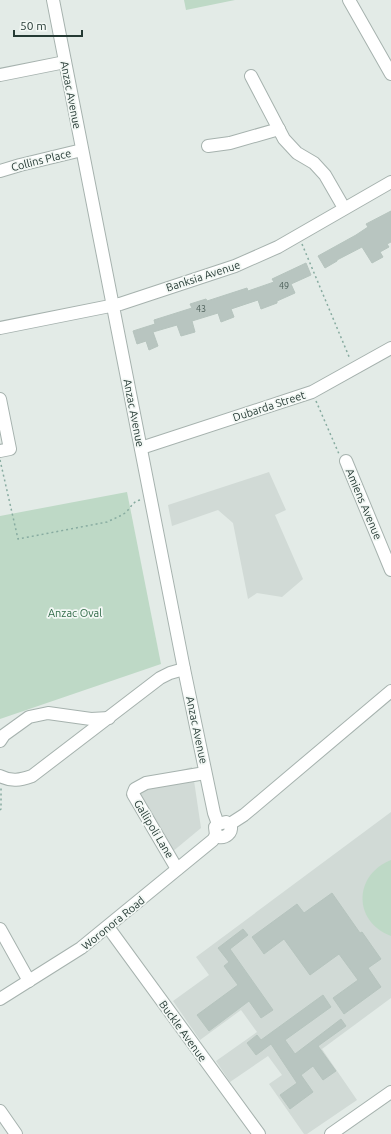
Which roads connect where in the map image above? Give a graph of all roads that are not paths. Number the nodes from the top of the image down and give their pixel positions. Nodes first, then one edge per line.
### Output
1 (53, 0) edge
2 (349, 0) edge
3 (65, 62) junction
4 (391, 74) edge
5 (0, 75) edge
6 (251, 76) dead end
7 (279, 129) junction
8 (208, 146) dead end
9 (82, 150) junction
10 (0, 171) edge
11 (391, 182) edge
12 (344, 208) junction
13 (113, 305) junction
14 (0, 328) edge
15 (391, 348) edge
16 (0, 399) edge
17 (141, 448) junction
18 (0, 451) edge
19 (346, 461) road end
20 (391, 570) edge
21 (184, 669) junction
22 (391, 691) edge
23 (109, 718) junction
24 (0, 740) edge
25 (206, 773) junction
26 (4, 778) edge
27 (221, 827) junction
28 (178, 869) junction
29 (108, 928) junction
30 (0, 929) edge
31 (29, 982) junction
32 (0, 999) edge
33 (391, 1092) edge
34 (0, 1111) edge
35 (16, 1134) edge
36 (260, 1134) edge
37 (331, 1134) edge

1 - 3 street, Anzac Avenue
2 - 4 street
3 - 5 street
3 - 9 street, Anzac Avenue
6 - 7 street
7 - 8 street
7 - 12 street
9 - 10 street, Collins Place
9 - 13 street, Anzac Avenue
11 - 12 street, Banksia Avenue
12 - 13 street, Banksia Avenue
13 - 14 street, Banksia Avenue
13 - 17 street, Anzac Avenue
15 - 17 street, Dubarda Street
16 - 18 street
17 - 21 street, Anzac Avenue
19 - 20 street, Amiens Avenue
21 - 23 street
21 - 25 street, Anzac Avenue
22 - 27 street, Woronora Road
23 - 24 street
23 - 26 street
25 - 27 street, Anzac Avenue
25 - 28 street, Gallipoli Lane
27 - 28 street, Woronora Road
28 - 29 street, Woronora Road
29 - 31 street, Woronora Road
29 - 36 street, Buckle Avenue
30 - 31 street
31 - 32 street, Woronora Road
33 - 37 street
34 - 35 street

